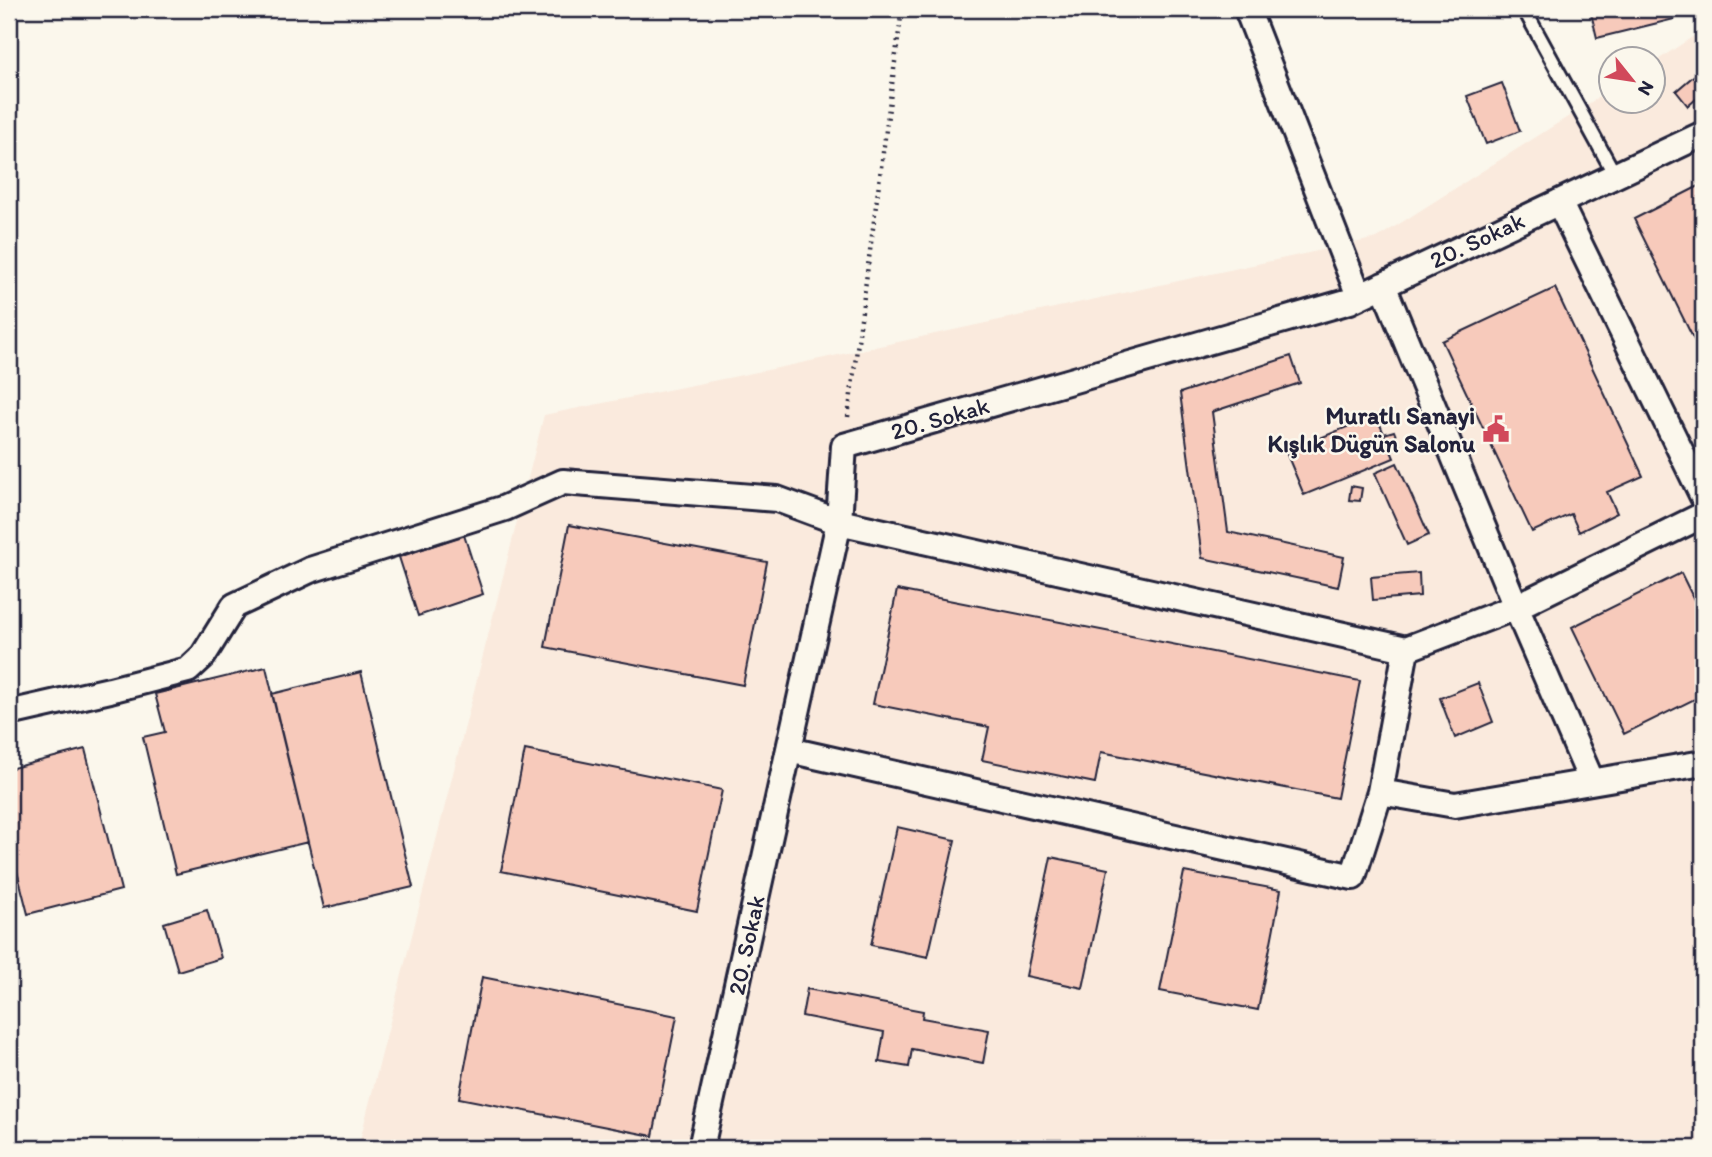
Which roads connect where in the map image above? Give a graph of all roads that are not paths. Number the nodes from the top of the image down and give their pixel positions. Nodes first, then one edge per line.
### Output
1 (1247, 9) edge
2 (1524, 9) edge
3 (1703, 134) edge
4 (1615, 175) junction
5 (1559, 202) junction
6 (1382, 285) junction
7 (1359, 296) junction
8 (1703, 497) edge
9 (1703, 515) edge
10 (839, 522) junction
11 (1516, 607) junction
12 (1406, 649) junction
13 (9, 713) edge
14 (789, 750) junction
15 (1703, 763) edge
16 (1591, 780) junction
17 (1380, 792) junction
18 (701, 1148) edge

1 - 7 street
2 - 4 lane
3 - 4 street, 20. Sokak
4 - 5 street, 20. Sokak
5 - 6 street, 20. Sokak
5 - 8 street
6 - 7 street, 20. Sokak
6 - 11 street
7 - 10 street, 20. Sokak
9 - 11 street
10 - 12 street
10 - 13 street
10 - 14 street, 20. Sokak
11 - 12 street
11 - 16 street
12 - 17 street
14 - 17 street
14 - 18 street, 20. Sokak
15 - 16 street
16 - 17 street

